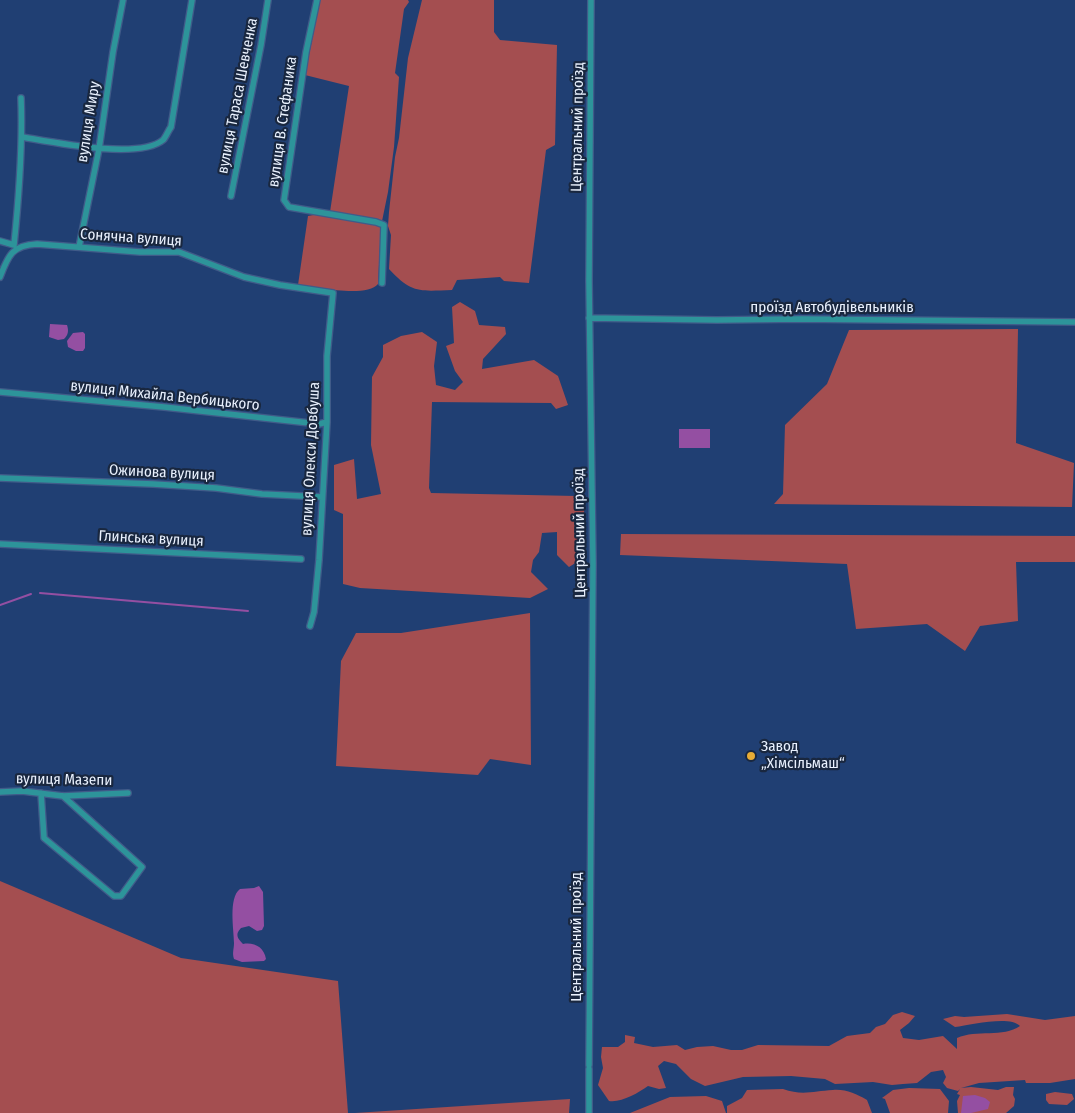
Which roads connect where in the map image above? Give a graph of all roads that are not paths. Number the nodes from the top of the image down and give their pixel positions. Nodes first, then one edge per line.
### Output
1 (123, 0) edge
2 (192, 0) edge
3 (268, 0) edge
4 (317, 0) edge
5 (591, 0) edge
6 (21, 98) dead end
7 (22, 137) junction
8 (99, 148) junction
9 (231, 196) dead end
10 (0, 241) edge
11 (15, 247) junction
12 (78, 247) junction
13 (0, 278) edge
14 (382, 283) dead end
15 (333, 293) joint
16 (589, 318) junction
17 (1075, 322) edge
18 (0, 392) edge
19 (326, 422) junction
20 (0, 478) edge
21 (322, 497) junction
22 (0, 544) edge
23 (301, 559) dead end
24 (310, 626) dead end
25 (0, 792) edge
26 (41, 792) junction
27 (128, 793) dead end
28 (64, 796) junction
29 (589, 1113) edge

1 - 8 street, вулиця Миру
2 - 8 street
3 - 9 street, вулиця Тараса Шевченка
4 - 14 street, вулиця В. Стефаника
5 - 16 street, Центральний проїзд
6 - 7 street
7 - 8 street
7 - 11 street
8 - 12 street, вулиця Миру
10 - 11 street
11 - 12 street, Сонячна вулиця
11 - 13 street
12 - 15 street, Сонячна вулиця
15 - 19 street, вулиця Олекси Довбуша
16 - 17 street, проїзд Автобудівельників
16 - 29 street, Центральний проїзд
18 - 19 street, вулиця Михайла Вербицького
19 - 21 street, вулиця Олекси Довбуша
20 - 21 street, Ожинова вулиця
21 - 24 street, вулиця Олекси Довбуша
22 - 23 street, Глинська вулиця
25 - 26 street, вулиця Мазепи
26 - 28 street, вулиця Мазепи
26 - 28 street
27 - 28 street, вулиця Мазепи

